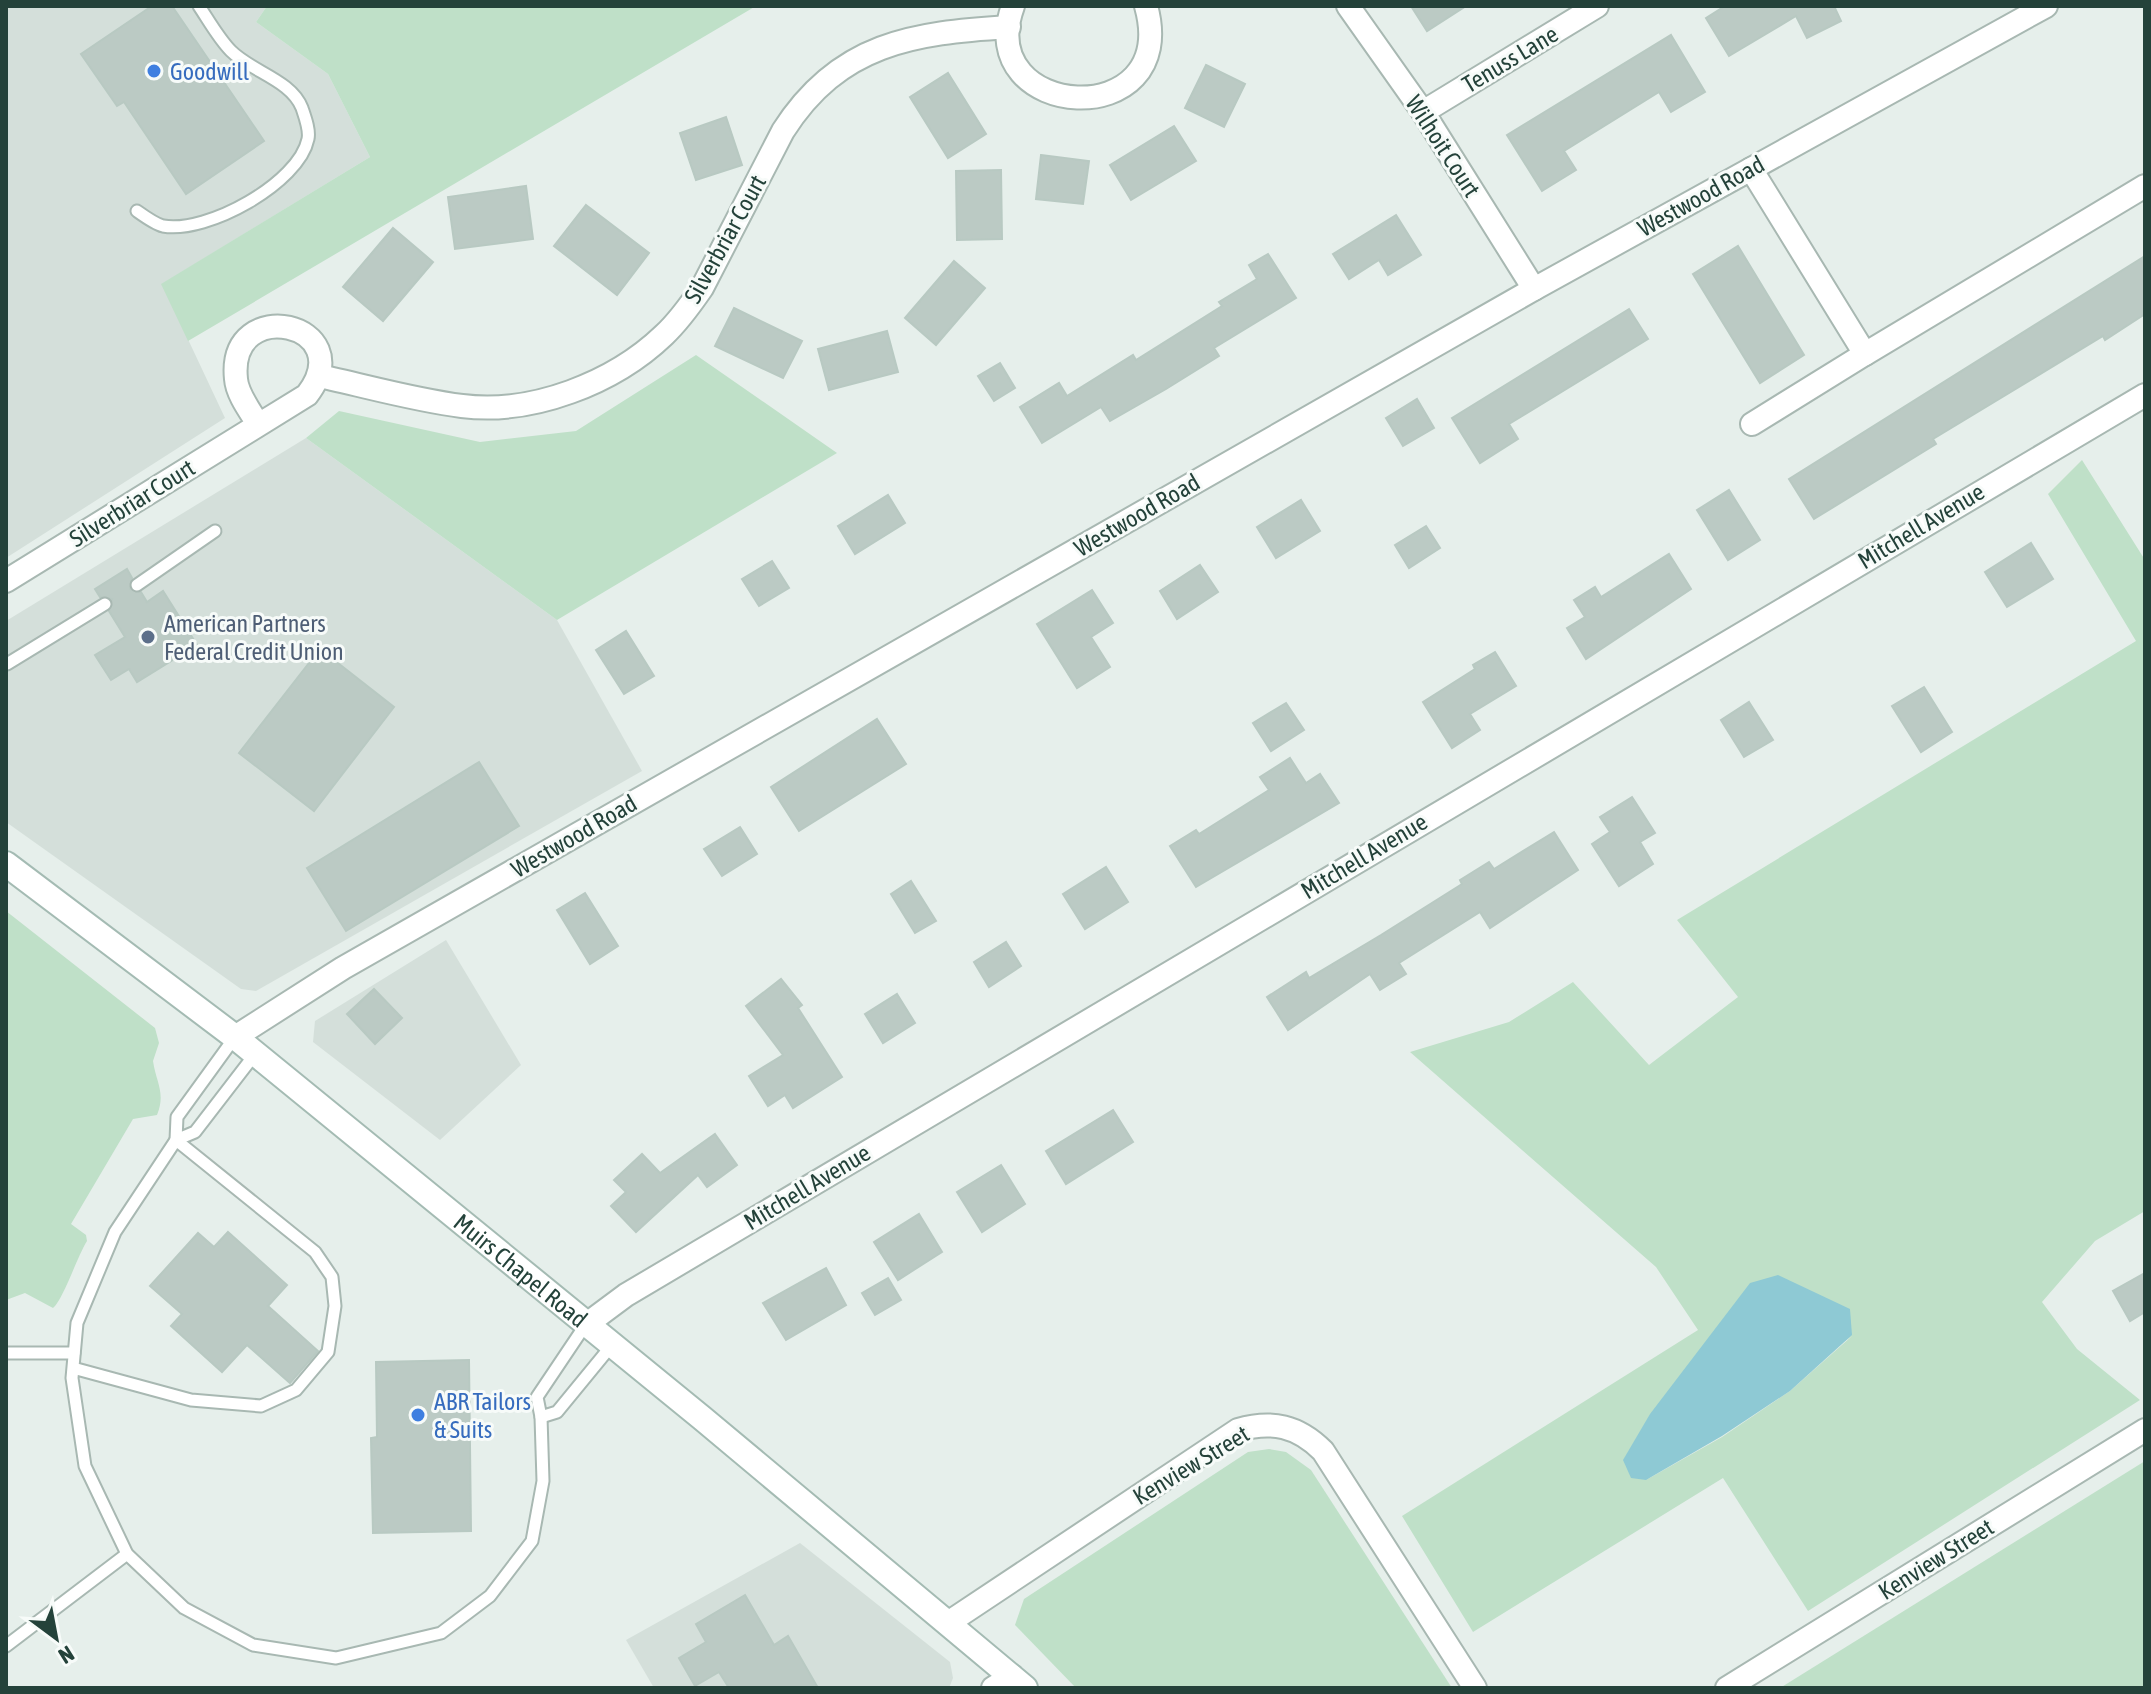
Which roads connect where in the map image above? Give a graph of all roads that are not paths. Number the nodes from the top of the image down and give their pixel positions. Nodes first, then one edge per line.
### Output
1 (199, 6) edge
2 (1146, 6) edge
3 (1348, 6) edge
4 (1597, 6) edge
5 (2046, 6) edge
6 (1011, 16) edge
7 (1423, 112) junction
8 (1751, 169) junction
9 (2145, 186) edge
10 (137, 211) dead end
11 (1534, 289) junction
12 (1865, 354) junction
13 (319, 376) junction
14 (2145, 395) edge
15 (258, 424) junction
16 (1752, 424) dead end
17 (215, 531) dead end
18 (6, 581) edge
19 (137, 585) dead end
20 (105, 604) dead end
21 (7, 664) edge
22 (6, 864) edge
23 (235, 1037) junction
24 (255, 1054) junction
25 (176, 1140) junction
26 (587, 1324) junction
27 (612, 1345) junction
28 (6, 1353) edge
29 (74, 1353) junction
30 (73, 1368) junction
31 (541, 1417) junction
32 (2145, 1430) edge
33 (127, 1554) junction
34 (948, 1623) junction
35 (6, 1646) edge
36 (1010, 1684) edge
37 (1475, 1688) edge
38 (1727, 1688) edge

1 - 10 lane
2 - 6 street, Silverbriar Court
3 - 7 street, Wilhoit Court
4 - 7 street, Tenuss Lane
5 - 8 street, Westwood Road
6 - 13 street, Silverbriar Court
7 - 11 street, Wilhoit Court
8 - 11 street, Westwood Road
8 - 12 street
9 - 12 street
11 - 23 street, Westwood Road
12 - 16 street
13 - 15 street, Silverbriar Court
13 - 15 street
14 - 26 street, Mitchell Avenue
15 - 18 street, Silverbriar Court
17 - 19 lane
20 - 21 lane
22 - 23 main road, Muirs Chapel Road
23 - 24 main road, Muirs Chapel Road
23 - 25 lane
24 - 25 lane
24 - 26 main road, Muirs Chapel Road
25 - 29 lane
25 - 30 lane
26 - 27 main road, Muirs Chapel Road
26 - 31 lane
27 - 31 lane
27 - 34 main road, Muirs Chapel Road
28 - 29 lane
29 - 30 lane
30 - 33 lane
31 - 33 lane
32 - 38 street, Kenview Street
33 - 35 lane
34 - 36 main road, Muirs Chapel Road
34 - 37 street, Kenview Street

